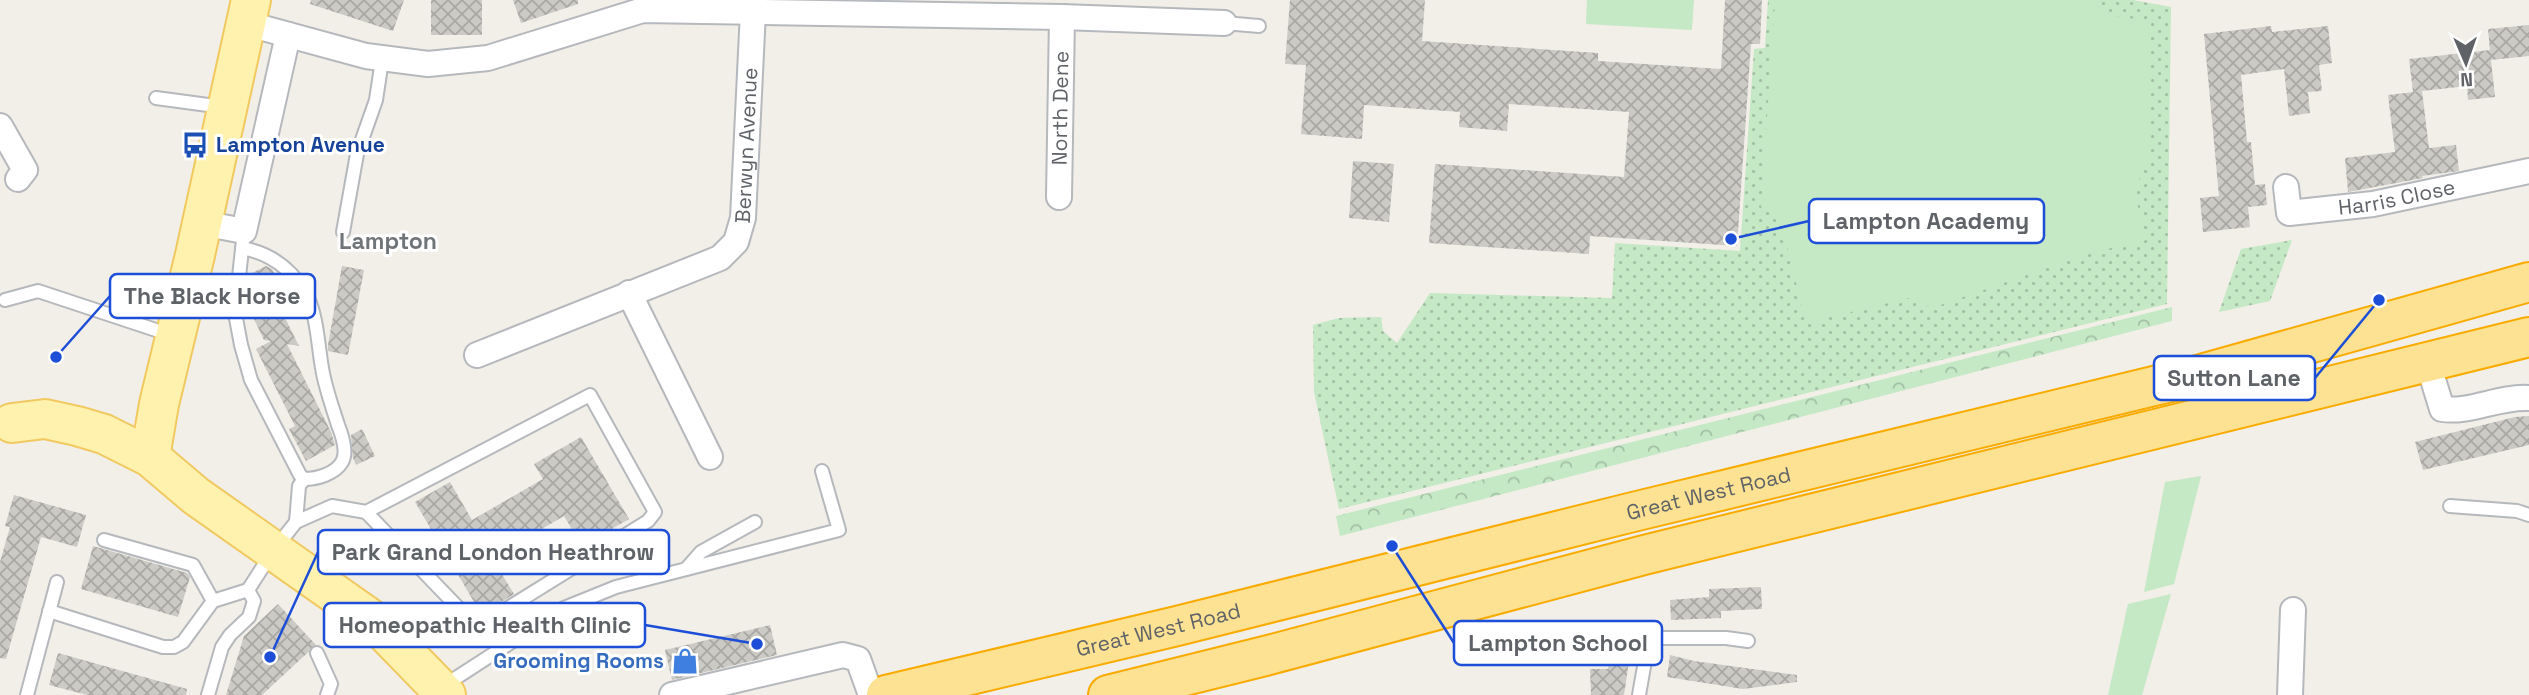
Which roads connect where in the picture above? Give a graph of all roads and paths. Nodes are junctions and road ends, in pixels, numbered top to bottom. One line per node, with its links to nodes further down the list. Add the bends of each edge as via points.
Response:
1 (800, 6): 4 (street); 5 (street)
2 (628, 7): 5 (street); 9 (street, via 488,58 428,64)
3 (248, 11): 8 (street); 11 (main road)
4 (1054, 11): 6 (street); 16 (street, North Dene)
5 (753, 12): 21 (street, Berwyn Avenue, via 743,218 736,242 720,258)
6 (1224, 23): 7 (lane)
7 (1259, 26)
8 (288, 35): 9 (street); 19 (street)
9 (382, 60): 18 (lane, via 376,100 357,154)
10 (156, 98): 11 (lane)
11 (227, 107): 17 (main road)
12 (0, 126): 14 (street, via 25,170)
13 (2529, 171): 15 (street, Harris Close, via 2373,204 2289,213)
14 (18, 179)
15 (2286, 187)
16 (1059, 198)
17 (202, 223): 19 (street); 23 (main road)
18 (343, 232)
19 (243, 240): 32 (lane, via 235,313 241,345 251,380); 32 (lane, via 288,270 307,295 344,455 332,472)
20 (2529, 282): 48 (highway, Great West Road, via 2187,378 1177,626)
21 (629, 293): 25 (street, Berwyn Avenue); 30 (street)
22 (5, 300): 23 (lane, via 38,291)
23 (175, 337): 29 (main road)
24 (2529, 337): 26 (highway, Great West Road)
25 (477, 355)
26 (2427, 360): 27 (street, via 2442,410); 55 (highway, Great West Road, via 1644,555)
27 (2529, 398)
28 (6, 430): 29 (main road, via 45,419 104,434)
29 (150, 457): 37 (main road, via 196,496)
30 (710, 457)
31 (822, 471): 39 (lane, via 839,530)
32 (304, 479): 37 (lane)
33 (2450, 506): 35 (lane)
34 (366, 512): 34 (lane, via 590,395 655,512 648,521 487,621 471,621); 37 (lane, via 332,506)
35 (2529, 514)
36 (755, 522): 39 (lane, via 701,552)
37 (285, 536): 41 (lane); 49 (main road)
38 (104, 540): 42 (lane, via 193,565)
39 (686, 569): 49 (lane, via 615,587 564,608)
40 (57, 582): 45 (lane)
41 (251, 596): 42 (lane); 43 (lane); 51 (lane, via 249,617 222,647)
42 (213, 601): 45 (lane, via 188,637 174,647)
43 (268, 604)
44 (2293, 610): 57 (street)
45 (49, 611): 50 (lane)
46 (1748, 641): 56 (lane, via 1649,638)
47 (317, 653): 52 (lane, via 331,684)
48 (875, 683): 53 (street, via 858,659 843,655); 54 (street)
49 (443, 691)
50 (27, 695)
51 (208, 695)
52 (327, 695)
53 (675, 695)
54 (871, 695)
55 (1108, 695)
56 (1639, 695)
57 (2290, 695)

